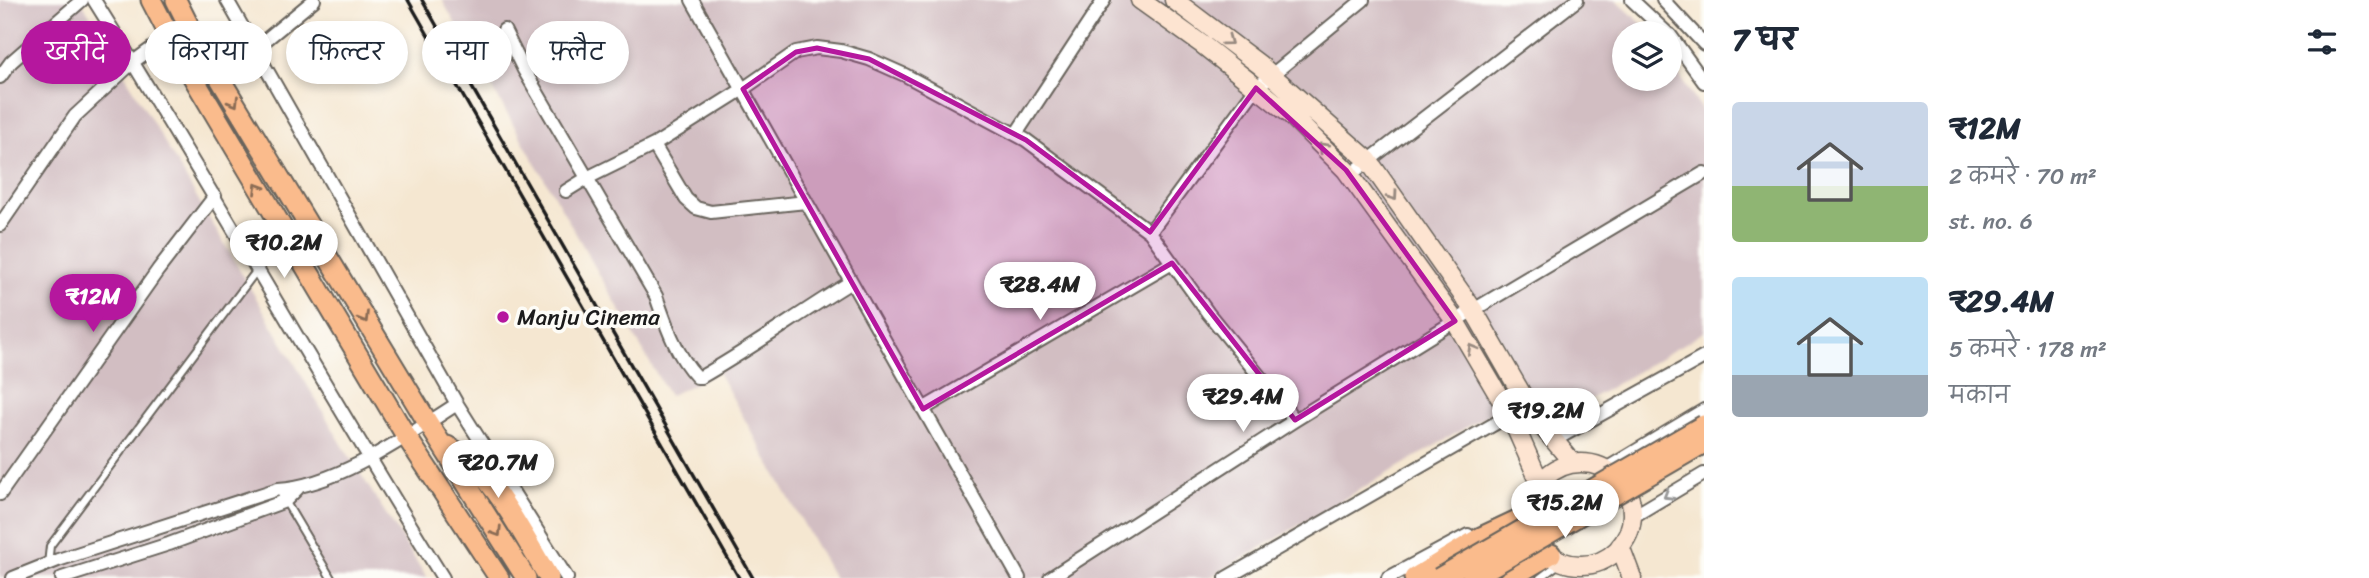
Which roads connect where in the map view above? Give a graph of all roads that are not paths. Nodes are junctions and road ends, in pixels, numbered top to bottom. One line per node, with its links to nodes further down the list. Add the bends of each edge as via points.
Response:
1 (82, 0): 28 (street)
2 (94, 0): 24 (street)
3 (151, 0): 15 (main road)
4 (176, 0): 55 (main road, one-way to 55)
5 (227, 0): 16 (street)
6 (314, 0): 19 (street)
7 (692, 0): 32 (street)
8 (1104, 0): 33 (street)
9 (1140, 0): 31 (street)
10 (1174, 0): 27 (street, one-way to 27)
11 (1363, 0): 27 (street)
12 (1577, 0): 35 (street)
13 (1632, 0): 17 (street)
14 (1663, 0): 18 (street)
15 (162, 21)
16 (240, 21)
17 (1655, 21)
18 (1698, 29): 20 (street)
19 (272, 35)
20 (1704, 44)
21 (512, 46): 38 (street)
22 (1682, 47): 25 (street)
23 (145, 53): 24 (street)
24 (133, 62): 40 (street); 42 (street, via 75,116)
25 (1699, 65): 29 (street)
26 (272, 76): 50 (street)
27 (1271, 76): 31 (street); 35 (street)
28 (0, 77)
29 (1704, 82)
30 (197, 84): 57 (main road, one-way to 30)
31 (1256, 88): 37 (street, one-way to 31, via 1291,115); 43 (street)
32 (743, 89): 33 (street, via 796,52 817,48 841,51 905,75); 34 (street); 41 (street)
33 (1016, 134): 43 (street)
34 (654, 145): 38 (street); 41 (street, via 696,208 711,212)
35 (1368, 160): 37 (street); 47 (street, one-way to 47)
36 (1704, 173): 47 (street)
37 (1350, 175): 48 (street)
38 (587, 178): 39 (street); 46 (street, via 656,296 671,337 696,377 736,357)
39 (566, 191)
40 (215, 196): 45 (street); 68 (street)
41 (806, 202): 46 (street)
42 (0, 225)
43 (1150, 232): 44 (street)
44 (1172, 263): 51 (street); 54 (street)
45 (258, 268): 61 (street); 74 (lane, via 50,545)
46 (851, 282): 51 (street)
47 (1474, 311): 48 (street); 58 (street)
48 (1455, 321): 53 (street, one-way to 48); 54 (street)
49 (1704, 357): 58 (street)
50 (457, 404): 55 (street); 83 (street)
51 (923, 410): 84 (street)
52 (1704, 410): 63 (street)
53 (1510, 415): 65 (street); 86 (street)
54 (1295, 420): 85 (street)
55 (428, 423): 57 (street); 59 (main road)
56 (1704, 425): 89 (main road, bridge)
57 (406, 436): 61 (street); 80 (main road)
58 (1553, 441): 62 (street)
59 (440, 443): 81 (main road, one-way to 81); 82 (main road, via 486,477)
60 (1704, 443): 90 (main road, bridge)
61 (369, 460): 66 (street); 79 (street)
62 (1573, 463): 63 (street); 65 (street, via 1550,473)
63 (1606, 469): 71 (street, via 1626,489)
64 (1704, 474): 71 (street, one-way to 71)
65 (1541, 483): 70 (street)
66 (298, 488): 67 (street); 69 (street)
67 (278, 489): 69 (lane); 74 (street)
68 (0, 494)
69 (285, 501): 77 (street); 78 (lane)
70 (1531, 509): 73 (street, via 1540,543); 87 (street, via 1480,528); 88 (main road)
71 (1632, 517): 72 (street)
72 (1620, 547): 75 (street); 94 (street)
73 (1557, 558): 75 (street); 91 (main road); 92 (lane)
74 (53, 562): 76 (street); 77 (lane)
75 (1590, 564): 93 (street)
76 (13, 578)
77 (63, 578)
78 (331, 578)
79 (443, 578)
80 (499, 578)
81 (526, 578)
82 (549, 578)
83 (567, 578)
84 (1019, 578)
85 (1050, 578)
86 (1226, 578)
87 (1388, 578)
88 (1413, 578)
89 (1439, 578)
90 (1472, 578)
91 (1510, 578)
92 (1540, 578)
93 (1603, 578)
94 (1632, 578)

